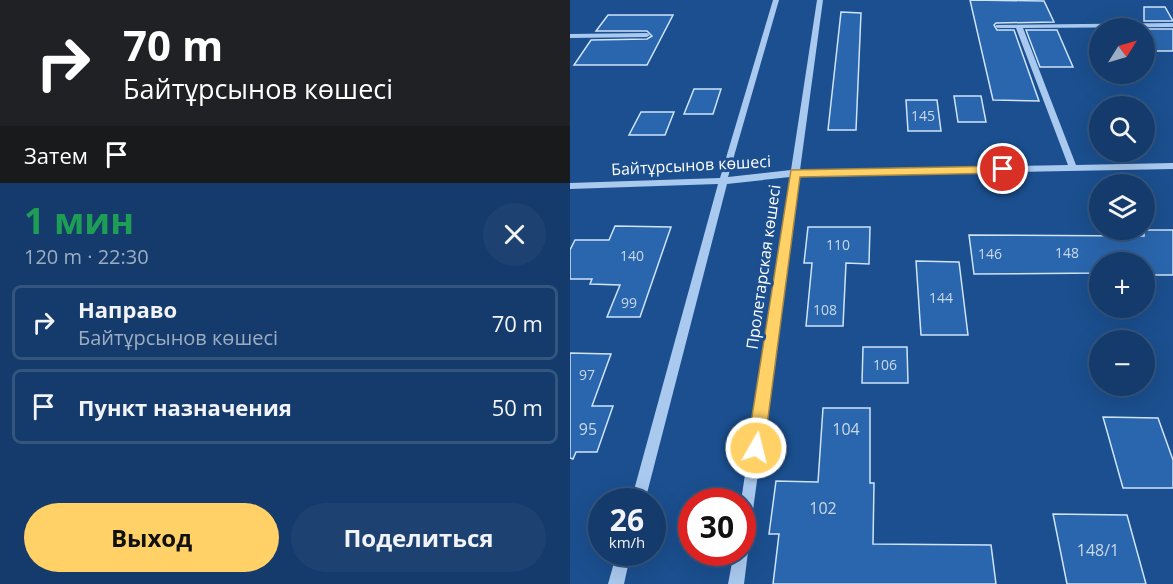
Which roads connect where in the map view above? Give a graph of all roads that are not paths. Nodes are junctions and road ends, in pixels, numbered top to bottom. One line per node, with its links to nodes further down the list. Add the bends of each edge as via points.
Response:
1 (776, 0): 11 (street)
2 (820, 0): 10 (street, Пролетарская көшесі)
3 (1173, 25): 5 (street)
4 (998, 26): 5 (street)
5 (1019, 26): 9 (street)
6 (647, 35): 7 (street)
7 (570, 36)
8 (1173, 166): 9 (street, Байтұрсынов көшесі)
9 (1073, 168): 10 (street, Байтұрсынов көшесі)
10 (795, 173): 11 (street, Байтұрсынов көшесі); 14 (street, Пролетарская көшесі)
11 (723, 181): 12 (street, Байтұрсынов көшесі); 13 (street)
12 (570, 186)
13 (641, 488)
14 (749, 488)
15 (620, 566): 17 (street)
16 (739, 566): 18 (street)
17 (616, 584)
18 (736, 584)

